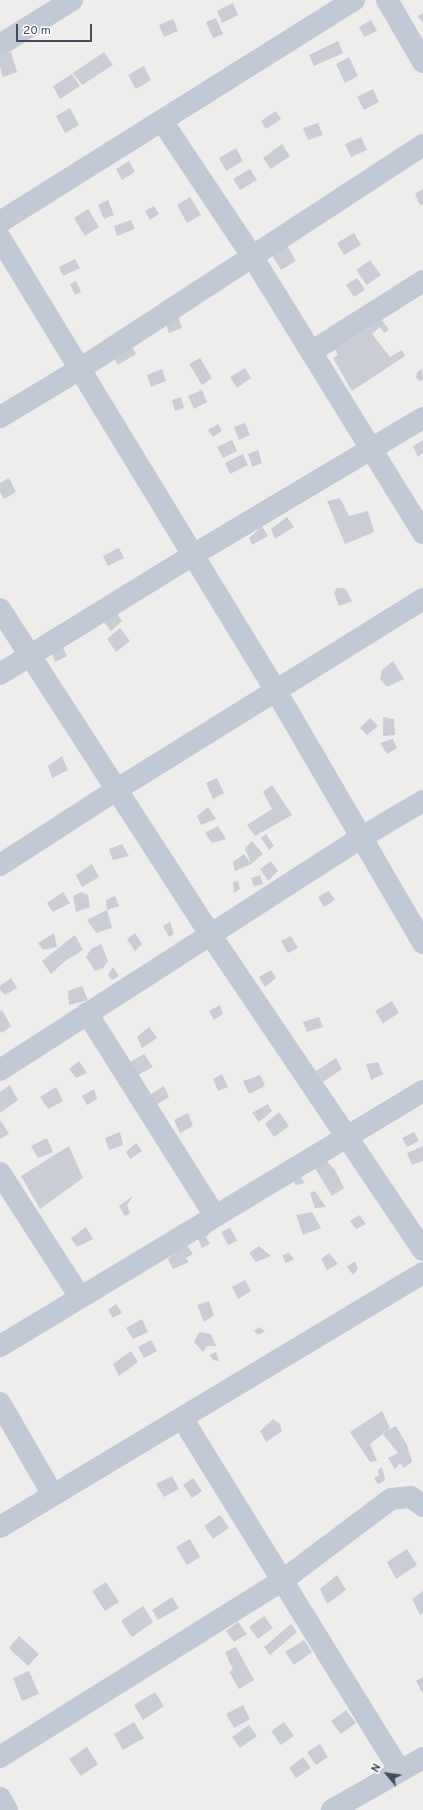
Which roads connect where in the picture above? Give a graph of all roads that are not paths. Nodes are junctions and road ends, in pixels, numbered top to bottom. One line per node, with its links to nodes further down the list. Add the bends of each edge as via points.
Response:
1 (72, 0): 4 (street)
2 (354, 0): 6 (street)
3 (387, 0): 5 (street)
4 (0, 45)
5 (423, 62)
6 (162, 121): 8 (street); 10 (street)
7 (423, 145): 10 (street)
8 (0, 222)
9 (0, 238): 13 (street)
10 (252, 256): 12 (street); 13 (street)
11 (423, 281): 12 (street)
12 (311, 352): 16 (street)
13 (80, 369): 14 (street); 18 (street)
14 (0, 417)
15 (423, 418): 16 (street)
16 (371, 450): 17 (street); 18 (street)
17 (423, 533)
18 (193, 555): 21 (street); 23 (street)
19 (423, 599): 23 (street)
20 (0, 609): 21 (street)
21 (30, 655): 22 (street); 24 (street)
22 (0, 674)
23 (276, 691): 24 (street); 26 (street)
24 (116, 790): 27 (street); 28 (street)
25 (423, 801): 26 (street)
26 (362, 837): 28 (street); 29 (street)
27 (3, 858)
28 (210, 934): 30 (street); 33 (street)
29 (423, 943)
30 (87, 1013): 31 (street); 35 (street)
31 (0, 1070)
32 (423, 1091): 33 (street)
33 (346, 1137): 35 (street); 36 (street)
34 (0, 1173): 38 (street)
35 (215, 1216): 38 (street)
36 (423, 1250)
37 (423, 1273): 41 (street)
38 (80, 1297): 39 (street)
39 (0, 1346)
40 (0, 1403): 42 (street)
41 (182, 1418): 43 (street); 46 (street)
42 (7, 1431): 43 (street)
43 (52, 1495): 45 (street)
44 (423, 1506): 46 (street, via 411,1497 391,1499)
45 (0, 1526)
46 (283, 1580): 47 (street); 49 (street)
47 (0, 1757)
48 (423, 1758): 49 (street)
49 (400, 1771): 52 (street)
50 (0, 1798): 51 (street)
51 (7, 1810)
52 (332, 1810)

